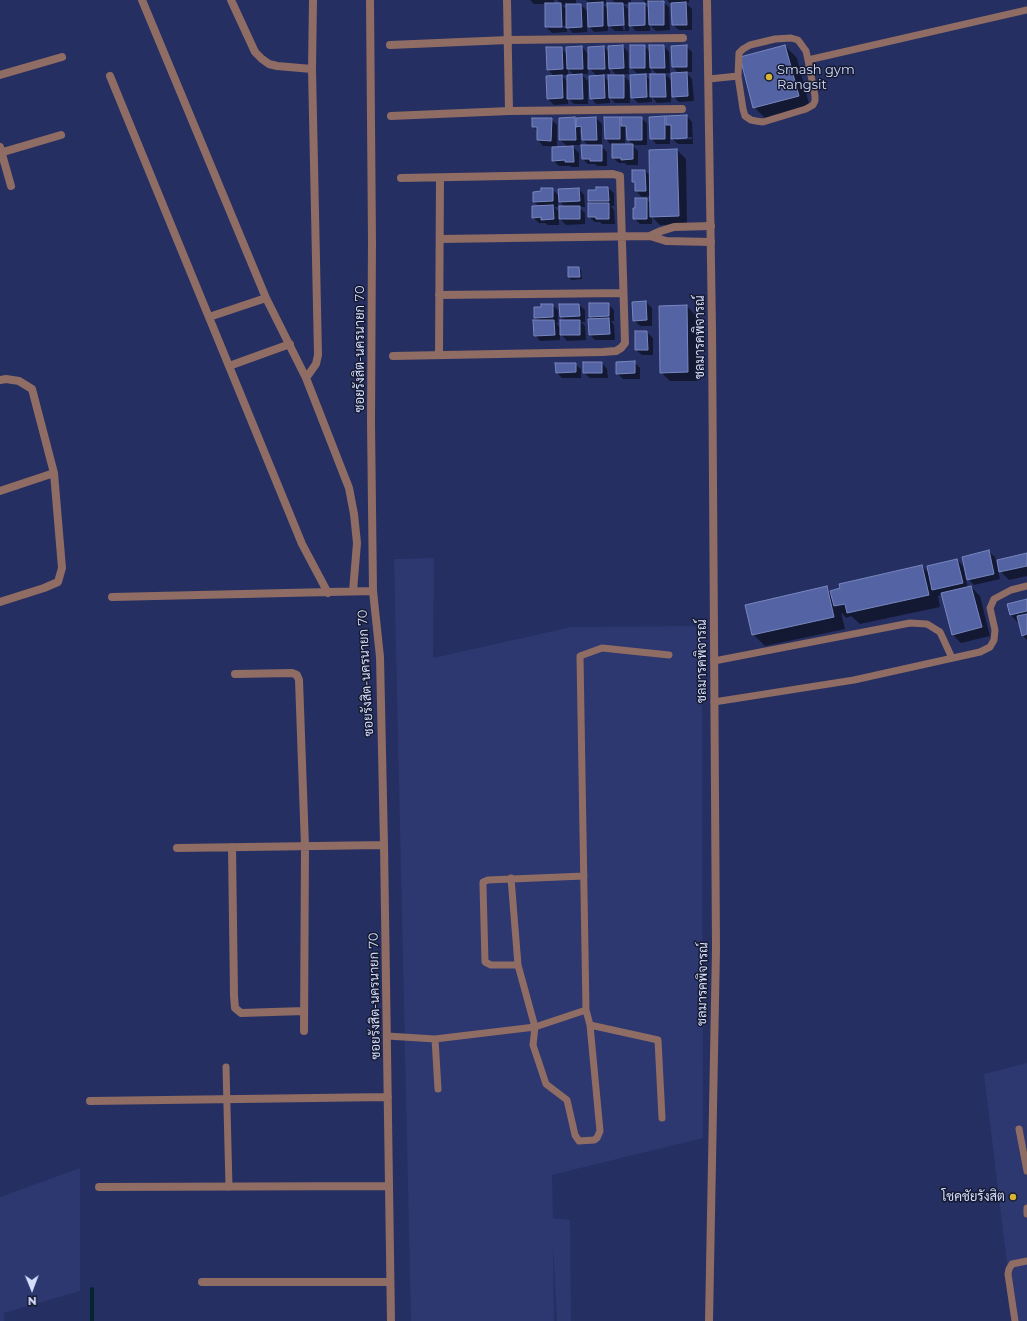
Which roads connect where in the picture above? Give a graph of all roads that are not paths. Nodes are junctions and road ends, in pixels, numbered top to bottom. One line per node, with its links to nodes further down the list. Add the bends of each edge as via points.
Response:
1 (142, 0): 33 (street)
2 (231, 0): 13 (street, via 256,52 262,59 277,66)
3 (313, 0): 13 (street)
4 (370, 0): 45 (street, ซอยรังสิต-นครนายก 70)
5 (507, 0): 9 (street)
6 (707, 0): 17 (street, ชลมารคพิจารณ์)
7 (1027, 10): 12 (lane)
8 (684, 38): 9 (street)
9 (508, 40): 10 (street); 19 (street)
10 (390, 45)
11 (62, 57): 14 (street)
12 (808, 60): 16 (lane, via 806,51 798,40 775,39 743,49 739,53); 16 (lane, via 815,96 813,105 763,122 756,122 745,116)
13 (312, 69): 39 (street, via 318,355 316,364)
14 (0, 75)
15 (110, 76): 34 (street)
16 (738, 76): 17 (lane)
17 (709, 79): 26 (street, ชลมารคพิจารณ์)
18 (682, 109): 19 (street)
19 (509, 111): 20 (street)
20 (391, 116)
21 (61, 135): 22 (street)
22 (1, 151): 25 (street)
23 (402, 178): 24 (street)
24 (440, 178): 27 (street, via 613,174 620,176); 29 (street)
25 (11, 186)
26 (711, 226): 28 (street, via 674,227); 30 (street, ชลมารคพิจารณ์)
27 (622, 236): 28 (street); 29 (street); 31 (street)
28 (650, 236): 30 (street, via 666,241)
29 (440, 239): 32 (street)
30 (711, 242): 51 (street, ชลมารคพิจารณ์)
31 (624, 293): 32 (street); 36 (street, via 625,343 616,351)
32 (439, 295): 36 (street)
33 (266, 298): 34 (street); 35 (street)
34 (209, 317): 38 (street)
35 (290, 344): 38 (street); 39 (street)
36 (439, 355): 37 (street)
37 (393, 356)
38 (228, 366): 46 (street, via 302,544)
39 (306, 378): 44 (street, via 349,488 357,543)
40 (0, 380): 41 (street, via 19,381 32,389)
41 (54, 473): 42 (street); 48 (street, via 62,568 58,582)
42 (0, 491)
43 (1027, 586): 50 (lane, via 1011,590 994,599 990,608 995,630 990,647 980,652)
44 (353, 591): 45 (street); 46 (street)
45 (373, 591): 54 (street, ซอยรังสิต-นครนายก 70, via 380,657)
46 (328, 593): 47 (street)
47 (112, 597)
48 (0, 602)
49 (669, 655): 58 (lane, via 602,648 580,656)
50 (952, 658): 51 (lane, via 940,632 927,624 910,623); 53 (lane, via 854,680)
51 (714, 661): 53 (street, ชลมารคพิจารณ์)
52 (235, 674): 55 (street, via 292,672 297,675)
53 (714, 702): 85 (street, ชลมารคพิจารณ์, via 716,948)
54 (384, 845): 55 (street); 66 (street, ซอยรังสิต-นครนายก 70)
55 (305, 846): 56 (street); 62 (street)
56 (232, 847): 57 (street); 62 (street, via 235,1008 241,1013)
57 (177, 848)
58 (584, 876): 59 (lane); 61 (lane)
59 (511, 878): 60 (lane); 60 (lane, via 483,882 485,962 491,965)
60 (518, 965): 64 (lane)
61 (586, 1010): 63 (lane); 64 (lane)
62 (304, 1011): 65 (street)
63 (590, 1025): 64 (lane, via 600,1131 598,1138 594,1140 578,1141 567,1100 546,1084 533,1045); 73 (lane, via 658,1040)
64 (535, 1027): 67 (lane)
65 (304, 1031)
66 (387, 1036): 67 (lane); 70 (street, ซอยรังสิต-นครนายก 70)
67 (435, 1039): 69 (lane)
68 (226, 1067): 71 (lane)
69 (438, 1089)
70 (388, 1097): 71 (street); 76 (street, ซอยรังสิต-นครนายก 70)
71 (226, 1099): 72 (street); 78 (lane)
72 (90, 1102)
73 (662, 1118)
74 (1019, 1129): 75 (lane)
75 (1027, 1171)
76 (389, 1186): 78 (street); 83 (street, ซอยรังสิต-นครนายก 70)
77 (99, 1187): 78 (street)
78 (229, 1187)
79 (1027, 1208): 80 (lane)
80 (1027, 1214)
81 (1027, 1261): 86 (lane, via 1012,1264 1008,1274)
82 (202, 1282): 83 (street)
83 (390, 1282): 84 (street, ซอยรังสิต-นครนายก 70)
84 (390, 1321)
85 (709, 1321)
86 (1015, 1321)

